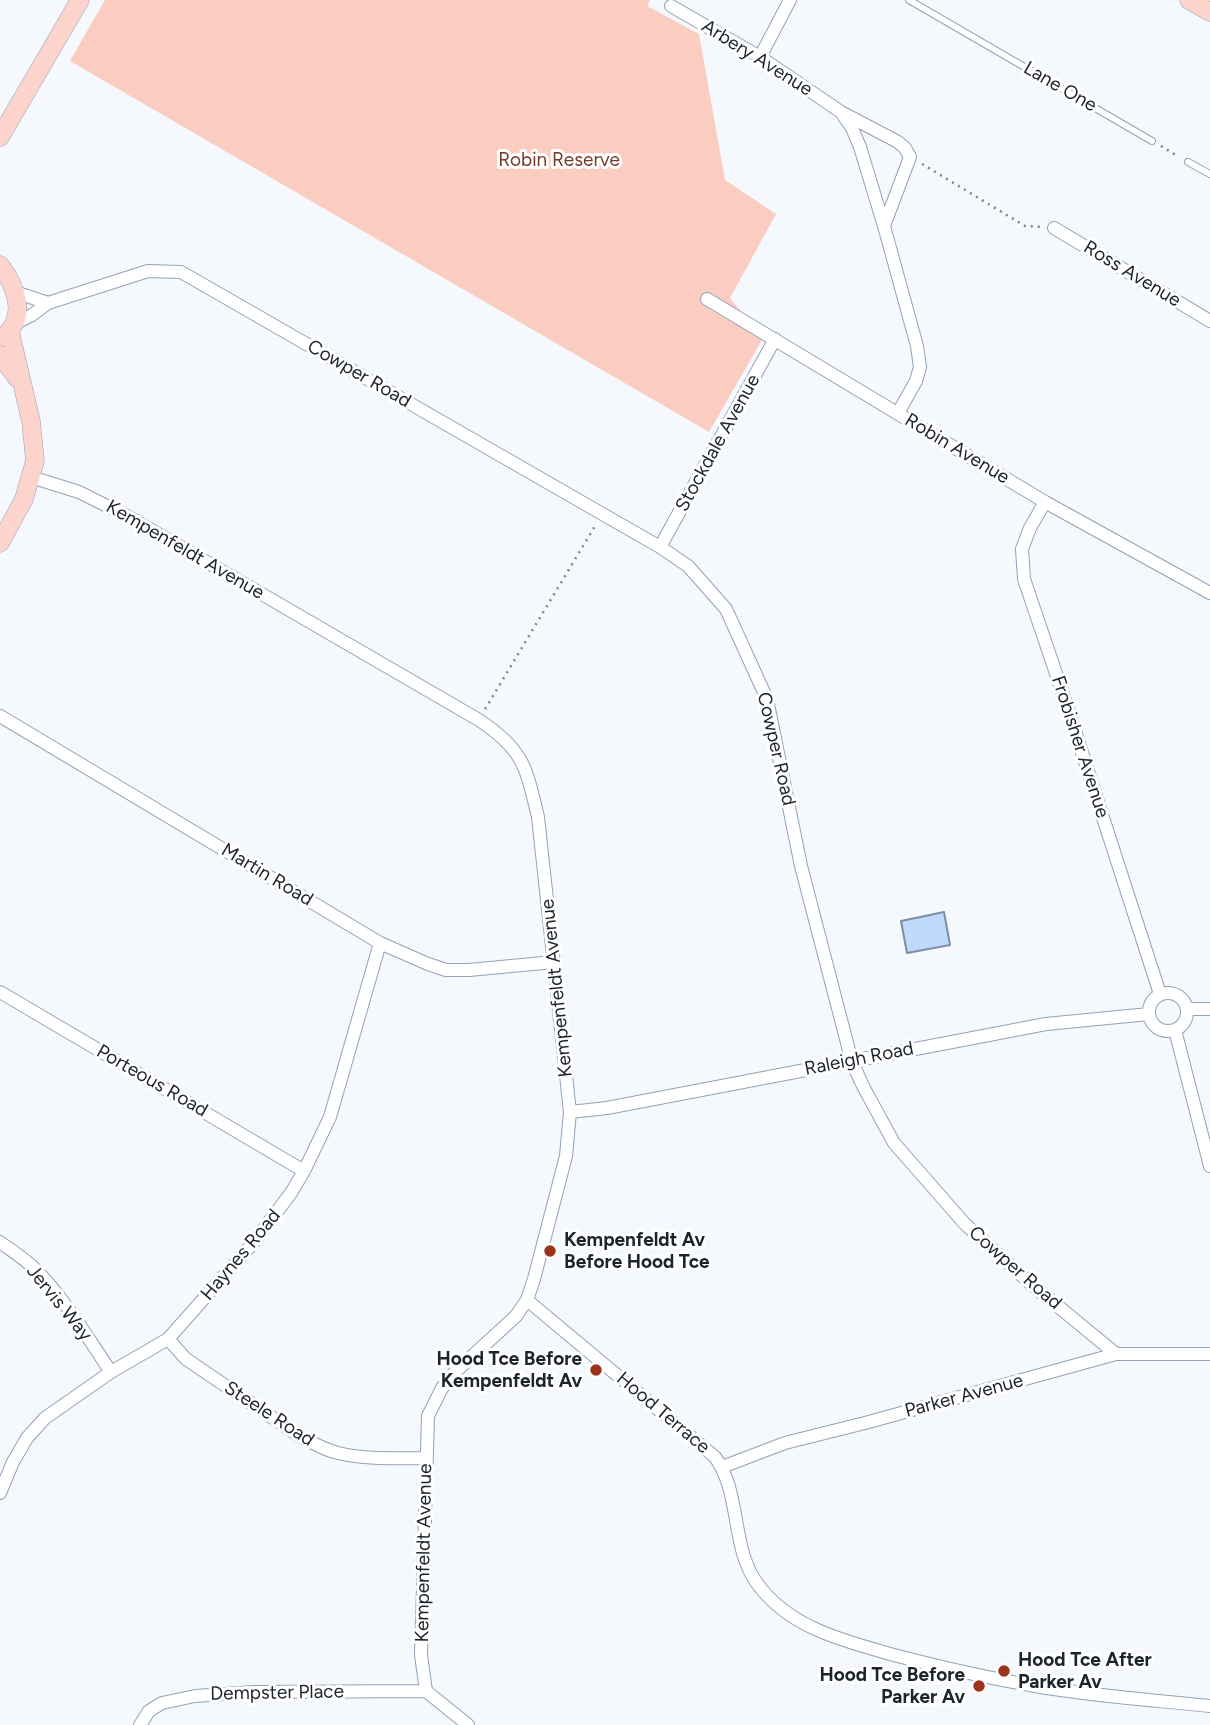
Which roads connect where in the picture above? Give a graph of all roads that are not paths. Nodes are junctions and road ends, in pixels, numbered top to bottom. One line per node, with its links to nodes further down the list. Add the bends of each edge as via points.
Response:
1 (80, 0): 9 (street)
2 (790, 0): 7 (street)
3 (909, 0): 10 (lane, Lane One)
4 (1189, 0): 6 (street)
5 (671, 6): 7 (street, Arbery Avenue)
6 (1210, 12)
7 (760, 57): 8 (street, Arbery Avenue)
8 (841, 112): 13 (street, Arbery Avenue, via 860,147); 13 (street, Arbery Avenue, via 898,142 910,157)
9 (0, 137)
10 (1152, 141)
11 (1188, 162): 12 (lane)
12 (1210, 174)
13 (884, 226): 24 (street, Arbery Avenue, via 920,367)
14 (1054, 228): 19 (street, Ross Avenue)
15 (0, 265): 16 (street)
16 (13, 288): 18 (street); 20 (street, via 17,303)
17 (708, 299): 21 (street, Robin Avenue)
18 (48, 303): 20 (street, Cowper Road); 28 (street, Cowper Road, via 148,271 181,272)
19 (1210, 321)
20 (9, 331): 23 (street)
21 (775, 339): 24 (street, Robin Avenue); 28 (street, Stockdale Avenue)
22 (0, 355): 23 (street)
23 (22, 384): 25 (street, via 34,444)
24 (898, 413): 26 (street, Robin Avenue)
25 (31, 477): 27 (street); 32 (street, Kempenfeldt Avenue, via 79,492 129,517 479,720 512,745 527,774 538,817)
26 (1045, 502): 29 (street, Robin Avenue); 34 (street, Frobisher Avenue, via 1022,549 1024,579)
27 (0, 543)
28 (660, 547): 39 (street, Cowper Road, via 688,566 726,609 767,699 801,866)
29 (1210, 593)
30 (0, 716): 31 (street, Martin Road)
31 (380, 943): 32 (street, Martin Road, via 446,970); 42 (street, Haynes Road, via 330,1117)
32 (554, 962): 40 (street, Kempenfeldt Avenue)
33 (0, 992): 42 (street, Porteous Road)
34 (1160, 994): 35 (street, via 1177,995); 37 (street, via 1151,1002)
35 (1187, 1009): 36 (street); 38 (street, via 1185,1022)
36 (1210, 1009)
37 (1149, 1014): 38 (street, via 1158,1028); 39 (street, Raleigh Road, via 1046,1024)
38 (1175, 1030): 41 (street)
39 (852, 1062): 40 (street, Raleigh Road); 46 (street, Cowper Road, via 894,1143 965,1224)
40 (570, 1112): 44 (street, Kempenfeldt Avenue, via 566,1156)
41 (1210, 1166)
42 (304, 1171): 45 (street, Haynes Road, via 253,1243)
43 (0, 1242): 48 (street, Jervis Way, via 36,1270)
44 (527, 1300): 49 (street, Kempenfeldt Avenue, via 442,1388 428,1416); 50 (street, Hood Terrace, via 707,1449)
45 (168, 1339): 48 (street, Haynes Road); 49 (street, Steele Road, via 186,1359 317,1445 358,1457)
46 (1116, 1354): 47 (street, Parker Avenue); 50 (street, Parker Avenue, via 785,1443)
47 (1210, 1354)
48 (111, 1371): 51 (street, Haynes Road, via 45,1418 27,1438)
49 (426, 1458): 52 (street, Kempenfeldt Avenue, via 421,1654)
50 (722, 1467): 53 (street, Hood Terrace, via 748,1567 771,1600 804,1625 837,1639 997,1679)
51 (0, 1493)
52 (426, 1691): 54 (street, Dempster Place, via 195,1696 162,1703 149,1711); 55 (street)
53 (1210, 1706)
54 (140, 1725)
55 (468, 1725)

